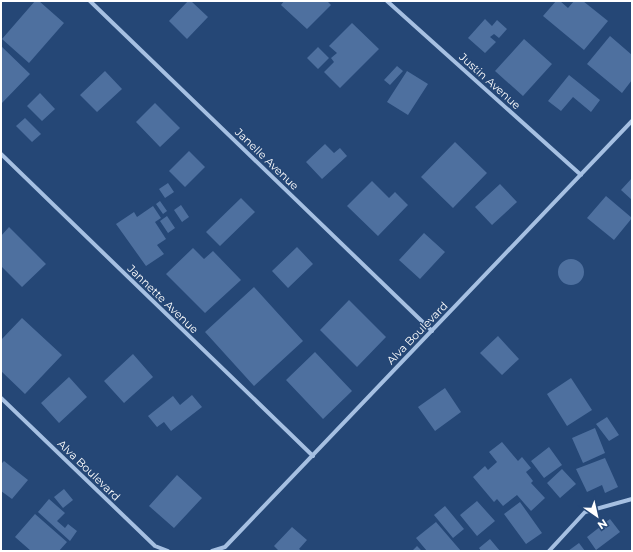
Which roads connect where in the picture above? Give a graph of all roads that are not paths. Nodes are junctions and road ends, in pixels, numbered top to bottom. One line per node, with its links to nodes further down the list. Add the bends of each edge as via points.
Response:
1 (90, 1): 6 (street, Janelle Avenue)
2 (387, 1): 5 (street, Justin Avenue)
3 (632, 121): 5 (street, Alva Boulevard)
4 (1, 154): 8 (street, Jannette Avenue)
5 (581, 175): 6 (street, Alva Boulevard)
6 (432, 331): 8 (street, Alva Boulevard)
7 (1, 398): 10 (street, Alva Boulevard, via 155,546)
8 (313, 456): 11 (street, Alva Boulevard, via 225,547)
9 (632, 499): 12 (street, via 585,512)
10 (168, 551)
11 (212, 551)
12 (549, 551)

